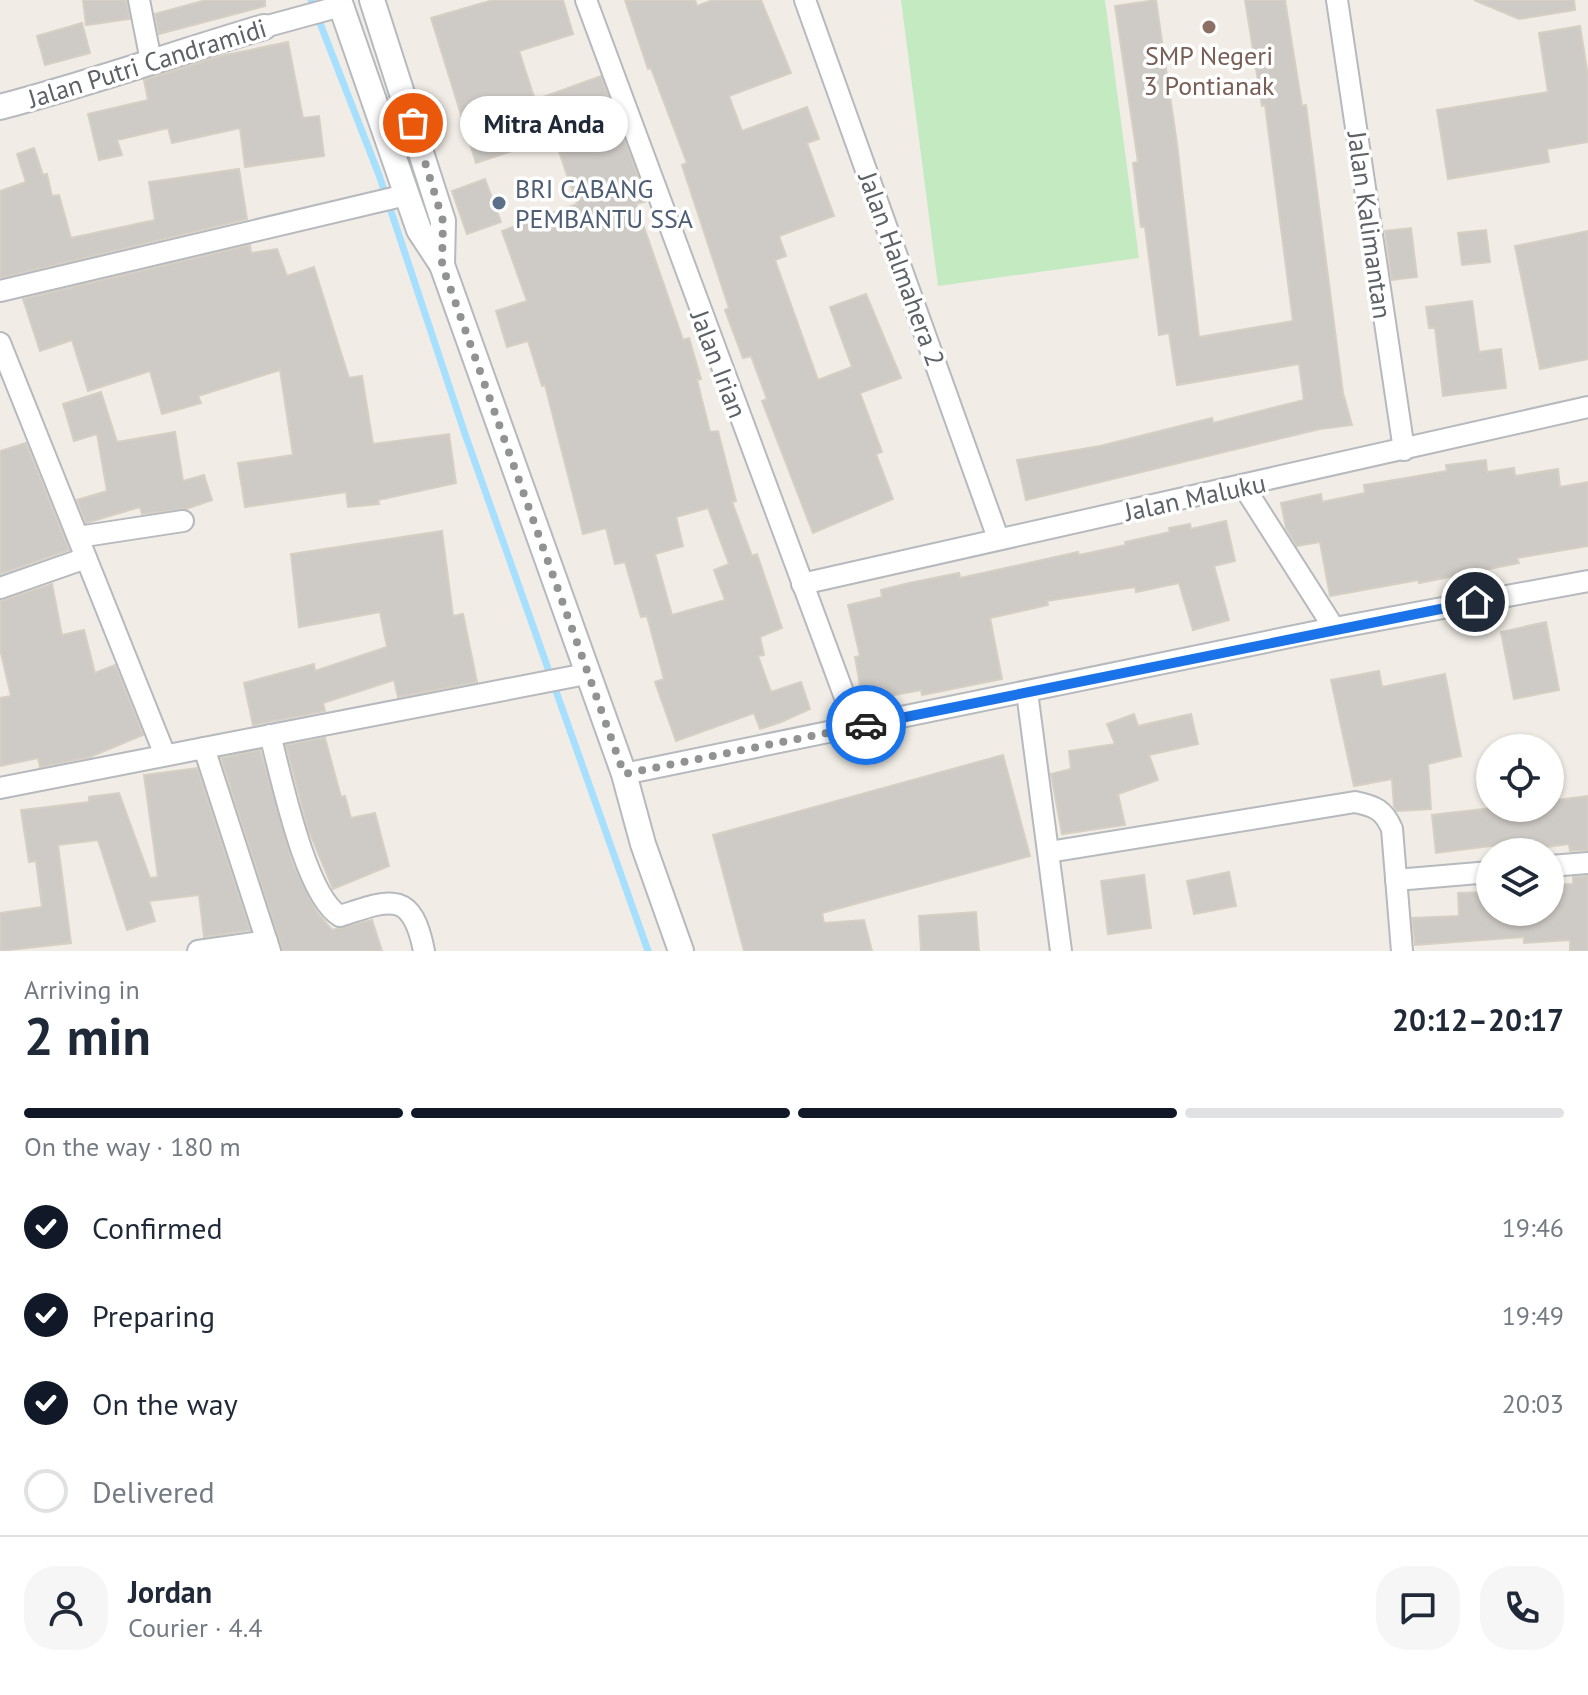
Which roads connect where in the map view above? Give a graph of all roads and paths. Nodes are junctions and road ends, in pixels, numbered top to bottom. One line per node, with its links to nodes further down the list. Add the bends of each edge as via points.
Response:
1 (139, 0): 8 (street)
2 (372, 0): 11 (street, via 443,221)
3 (586, 0): 22 (street, Jalan Irian)
4 (805, 0): 19 (street, Jalan Halmahera 2)
5 (1337, 0): 15 (street, Jalan Kalimantan)
6 (339, 4): 7 (street, Jalan Putri Candramidi); 10 (street)
7 (264, 27): 8 (street, Jalan Putri Candramidi)
8 (151, 61): 9 (street, Jalan Putri Candramidi)
9 (0, 107)
10 (405, 196): 11 (street); 12 (street)
11 (442, 265): 25 (street)
12 (0, 291)
13 (0, 343): 18 (street)
14 (1588, 407): 15 (street, Jalan Maluku)
15 (1404, 450): 16 (street, Jalan Maluku)
16 (1244, 487): 19 (street, Jalan Maluku); 24 (street)
17 (183, 521): 18 (street)
18 (78, 537): 20 (street)
19 (998, 538): 22 (street, Jalan Maluku)
20 (86, 558): 23 (street); 30 (street)
21 (1588, 581): 24 (street)
22 (802, 584): 27 (street, Jalan Irian)
23 (0, 588)
24 (1334, 628): 26 (street)
25 (586, 674): 28 (street); 31 (street)
26 (1027, 692): 27 (street); 33 (street)
27 (856, 727): 31 (street)
28 (270, 735): 29 (street); 40 (street, via 294,828 327,906 340,916 389,901 402,903 415,916)
29 (204, 748): 30 (street); 38 (street)
30 (165, 755): 32 (street)
31 (624, 774): 41 (street)
32 (0, 788)
33 (1049, 852): 37 (street, via 1355,802 1387,816); 42 (street)
34 (1588, 863): 35 (street)
35 (1564, 865)
36 (1476, 873): 37 (street)
37 (1396, 880): 43 (street)
38 (269, 946): 39 (street)
39 (198, 951)
40 (424, 951)
41 (681, 951)
42 (1061, 951)
43 (1402, 951)

